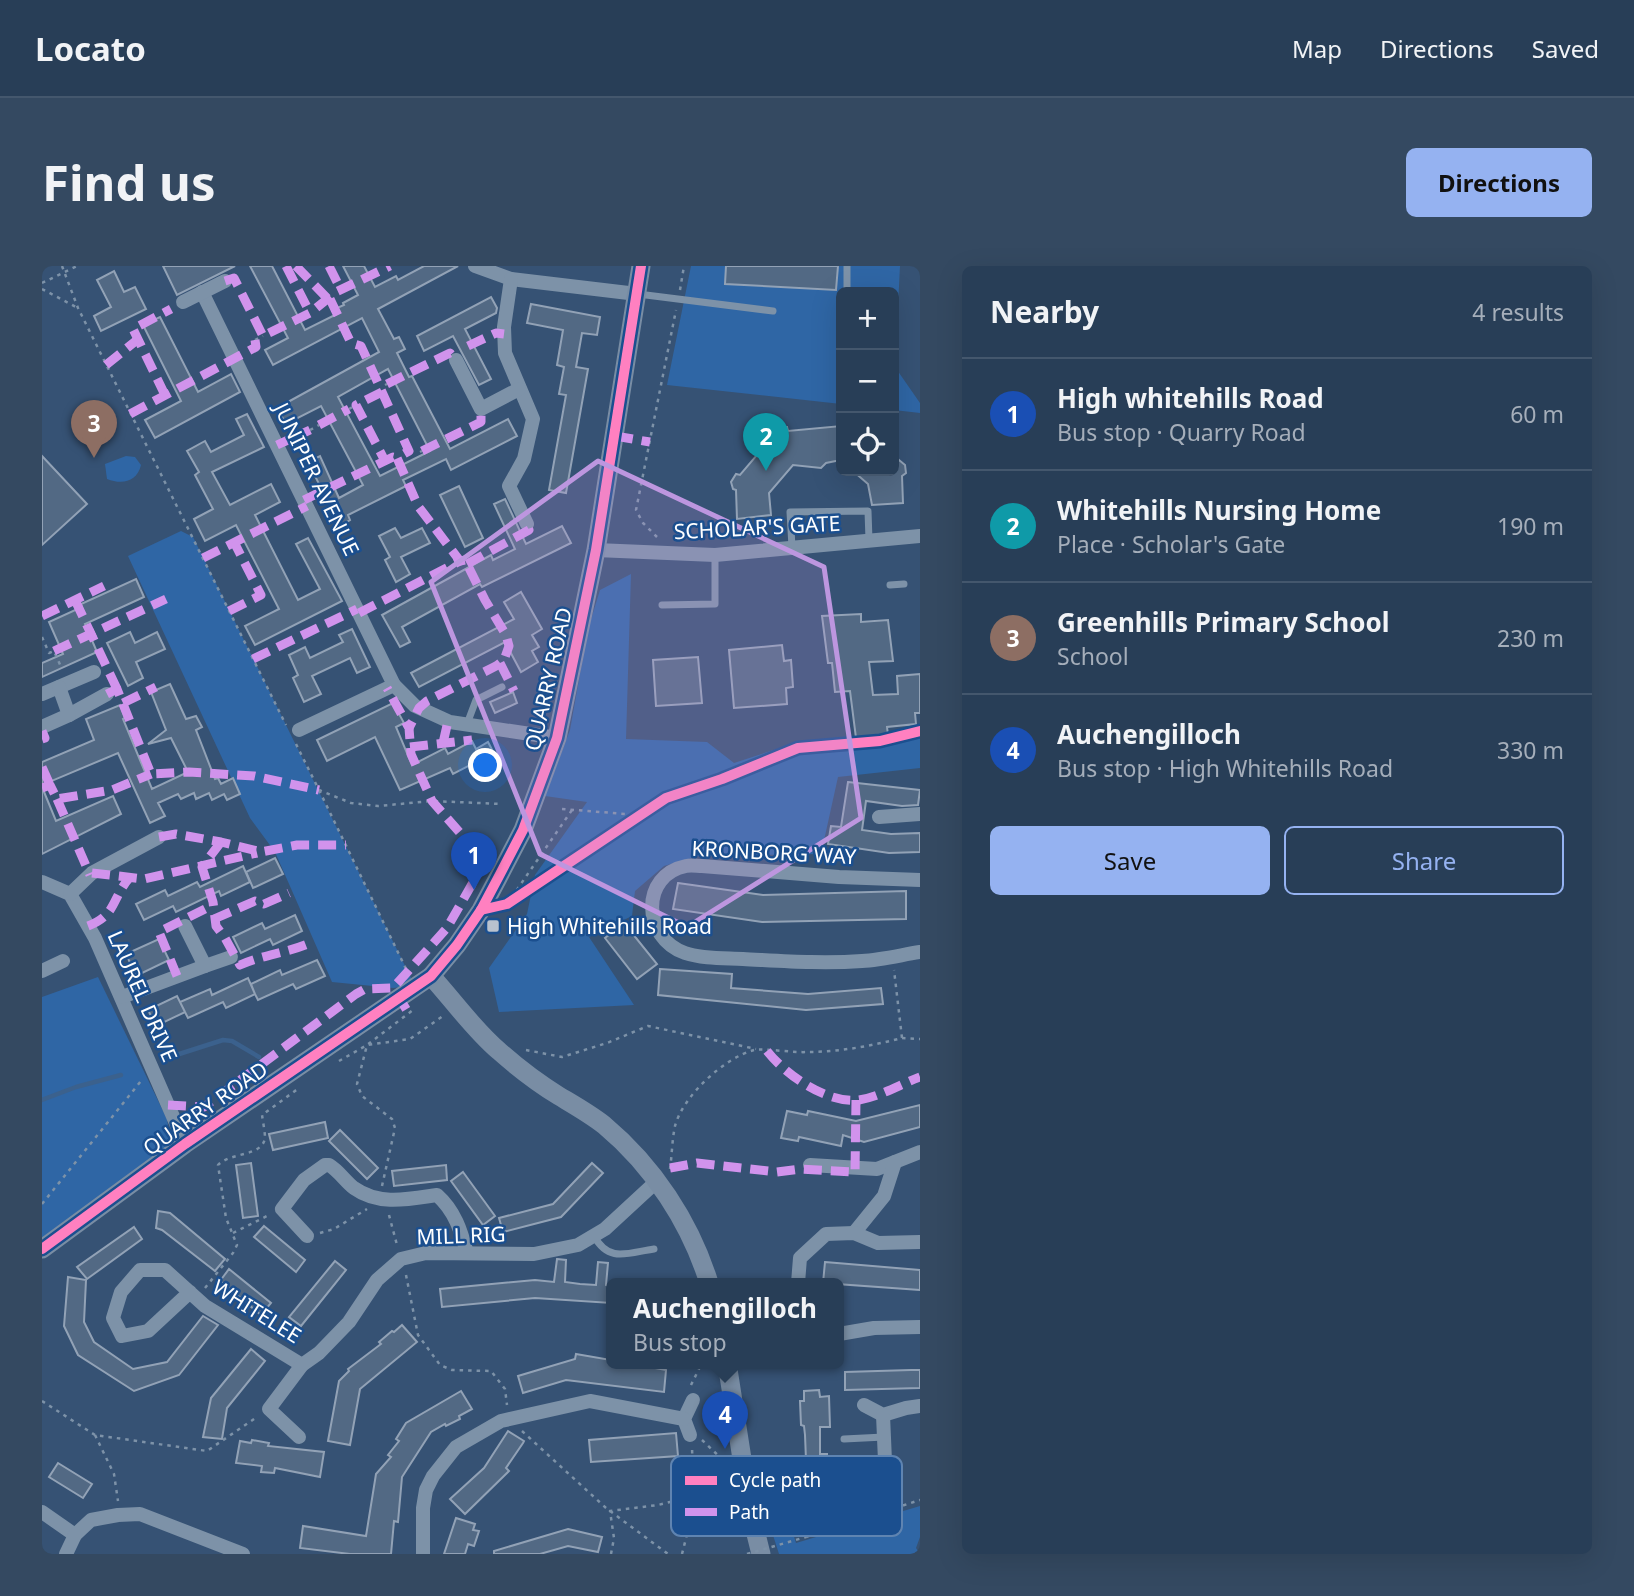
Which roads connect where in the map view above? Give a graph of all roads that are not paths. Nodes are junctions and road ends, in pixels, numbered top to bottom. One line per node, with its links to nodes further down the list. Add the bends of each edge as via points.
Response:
1 (475, 266): 4 (street)
2 (641, 266): 8 (street, QUARRY ROAD)
3 (847, 266): 6 (lane)
4 (511, 279): 8 (street); 12 (street, via 505,353)
5 (225, 281): 7 (street)
6 (846, 287)
7 (202, 292): 9 (street); 24 (street, JUNIPER AVENUE)
8 (637, 294): 10 (lane); 17 (street, QUARRY ROAD)
9 (184, 302)
10 (773, 311)
11 (456, 360): 12 (street, via 481,409)
12 (519, 389): 13 (street, via 533,419 524,459 509,486)
13 (527, 524)
14 (920, 536): 15 (street, SCHOLAR'S GATE)
15 (869, 541): 16 (street, SCHOLAR'S GATE); 16 (lane, via 868,511 790,512)
16 (792, 549): 18 (street, SCHOLAR'S GATE)
17 (596, 550): 18 (street, SCHOLAR'S GATE); 32 (street, QUARRY ROAD)
18 (715, 555): 21 (lane, via 715,604)
19 (890, 584): 20 (lane)
20 (904, 584)
21 (662, 605)
22 (93, 672): 23 (street)
23 (64, 685): 26 (street); 28 (street)
24 (394, 685): 29 (street, JUNIPER AVENUE, via 415,706 450,722); 31 (street)
25 (502, 687): 29 (lane, via 476,700)
26 (42, 694)
27 (107, 694): 28 (street)
28 (69, 715): 30 (street)
29 (467, 724): 32 (street, JUNIPER AVENUE)
30 (42, 727)
31 (292, 730)
32 (557, 738): 45 (street, QUARRY ROAD, via 523,830 481,910 457,945)
33 (920, 814): 34 (street)
34 (879, 817)
35 (159, 837): 38 (street, via 92,873)
36 (920, 880): 40 (street, KRONBORG WAY, via 685,866 656,889 651,907 664,941 687,954 803,962 864,961)
37 (42, 882): 38 (street)
38 (70, 894): 46 (street, LAUREL DRIVE)
39 (185, 926): 43 (street)
40 (920, 951)
41 (231, 957): 43 (street)
42 (64, 961): 44 (street)
43 (205, 966): 46 (street)
44 (42, 971)
45 (423, 981): 47 (street, QUARRY ROAD); 51 (street, via 457,1005 497,1050 602,1124)
46 (122, 997): 47 (street, LAUREL DRIVE)
47 (185, 1144): 56 (street, QUARRY ROAD)
48 (920, 1152): 49 (street)
49 (895, 1162): 50 (street, via 877,1169); 52 (street, via 884,1196)
50 (810, 1165)
51 (664, 1175): 54 (street, MILL RIG); 59 (street)
52 (854, 1233): 55 (street, via 878,1243); 60 (street, via 825,1234 800,1258)
53 (307, 1236): 58 (street, via 282,1209 304,1180 325,1165 363,1194 401,1201 436,1195 459,1225)
54 (594, 1236): 57 (lane, via 600,1248 615,1255); 58 (street, MILL RIG, via 578,1245 534,1254)
55 (920, 1242)
56 (42, 1249)
57 (654, 1249)
58 (467, 1253): 64 (street, MILL RIG, via 426,1253 401,1259 377,1280 349,1322)
59 (707, 1278)
60 (798, 1278)
61 (193, 1295): 61 (street, WHITELEE, via 165,1270 140,1270 121,1292 113,1318 122,1336 148,1331); 64 (street, WHITELEE)
62 (920, 1327): 63 (street)
63 (844, 1333)
64 (302, 1365): 72 (street, MILL RIG, via 268,1409)
65 (728, 1369): 75 (street)
66 (691, 1394): 70 (street)
67 (864, 1405): 69 (street)
68 (920, 1406): 69 (street)
69 (883, 1415): 73 (street)
70 (684, 1419): 71 (street); 82 (street, via 590,1401 508,1419 456,1447 433,1476 423,1508)
71 (690, 1435)
72 (299, 1437)
73 (884, 1437): 74 (lane); 76 (street)
74 (844, 1439)
75 (742, 1456)
76 (885, 1456)
77 (42, 1512): 78 (street)
78 (75, 1535): 80 (street); 81 (street, via 91,1520 140,1514)
79 (757, 1536): 83 (street)
80 (65, 1554)
81 (243, 1554)
82 (423, 1554)
83 (761, 1554)

